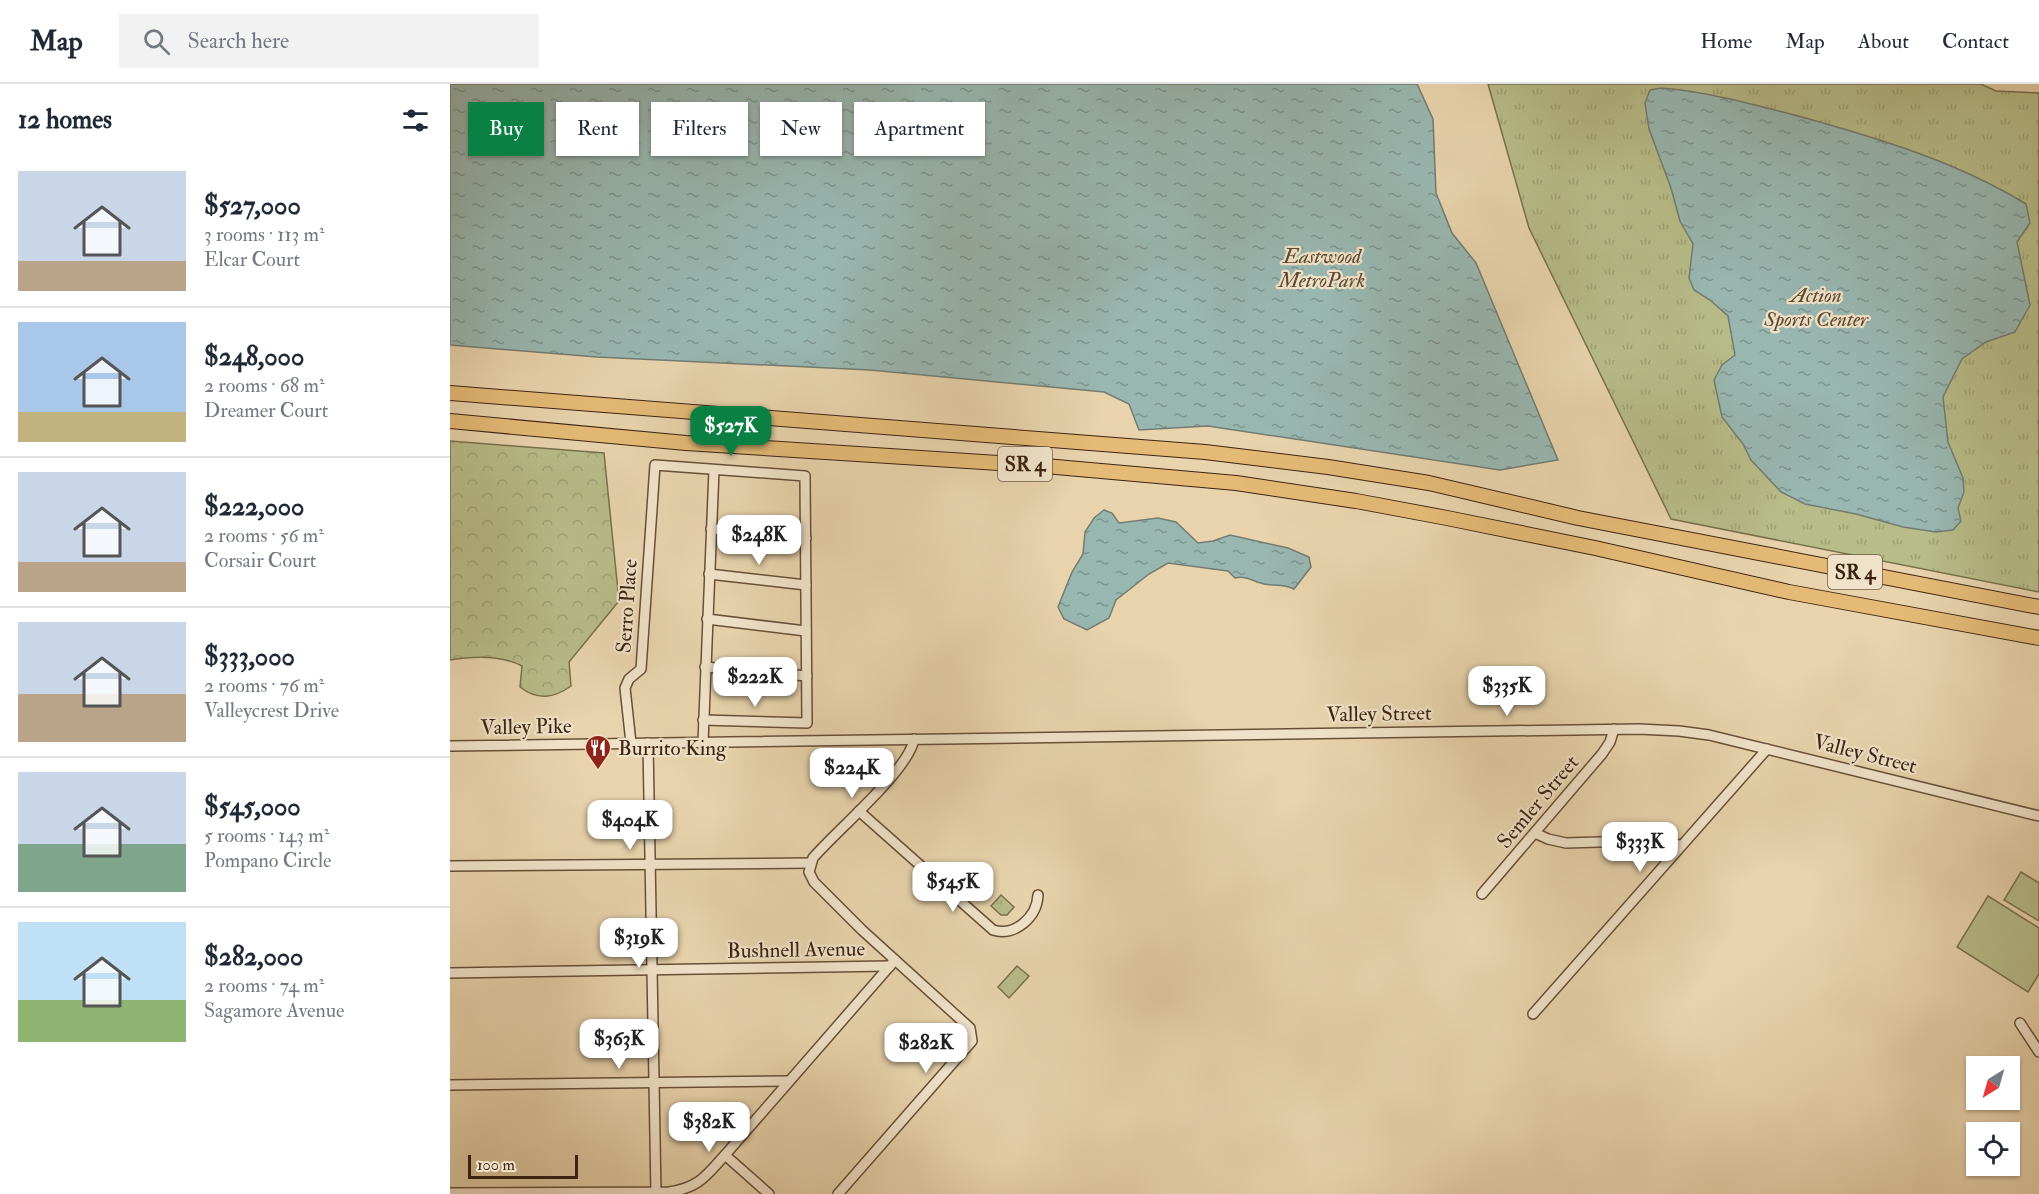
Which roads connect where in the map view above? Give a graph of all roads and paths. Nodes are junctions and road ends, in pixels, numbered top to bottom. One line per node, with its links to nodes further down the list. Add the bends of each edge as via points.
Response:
1 (450, 393): 8 (highway, SR 4, via 1205,452 1328,467 1429,483 1578,518)
2 (450, 421): 11 (highway, SR 4, via 686,443 1045,466 1236,483 1447,518 1789,592)
3 (714, 470): 4 (street); 5 (street, via 805,476); 20 (street, Serro Place, via 655,465 641,669 625,688)
4 (711, 529): 5 (street); 6 (street)
5 (806, 538): 7 (street)
6 (709, 574): 7 (street); 9 (street)
7 (806, 585): 10 (street)
8 (2039, 607)
9 (707, 619): 10 (street); 12 (street)
10 (806, 631): 13 (street)
11 (2039, 638)
12 (705, 667): 13 (street); 14 (street)
13 (807, 676): 14 (street, via 807,723)
14 (703, 720): 19 (street)
15 (1614, 729): 16 (street, Valley Street); 22 (street, Valley Street, via 1697,733); 25 (street, Semler Street, via 1602,754)
16 (962, 738): 17 (street, Valley Pike)
17 (914, 739): 19 (street, Valley Pike); 23 (street, via 911,752)
18 (648, 742): 19 (street, Valley Pike); 20 (street, Valley Pike); 28 (street)
19 (703, 742)
20 (631, 743): 21 (street, Valley Pike)
21 (450, 746)
22 (1767, 749): 24 (street, Valley Street); 26 (street)
23 (859, 811): 27 (street); 31 (street, via 993,930 1011,931 1024,923 1035,909)
24 (2039, 816)
25 (1535, 833): 26 (street, via 1566,843 1665,840); 30 (street, Semler Street)
26 (1681, 846): 35 (street)
27 (810, 863): 28 (street); 32 (street, via 814,882)
28 (650, 865): 29 (street); 33 (street)
29 (450, 866)
30 (1482, 894)
31 (1038, 895)
32 (893, 963): 33 (street, Bushnell Avenue); 38 (street); 45 (street, via 970,1028 972,1041)
33 (652, 970): 34 (street, Bushnell Avenue); 39 (street)
34 (450, 973)
35 (1533, 1014)
36 (2020, 1023): 37 (street)
37 (2039, 1052)
38 (789, 1081): 39 (street); 41 (street)
39 (654, 1083): 40 (street); 43 (street)
40 (450, 1085)
41 (725, 1155): 43 (street, via 697,1184 682,1191); 44 (street)
42 (450, 1193): 43 (street)
43 (656, 1193)
44 (770, 1194)
45 (838, 1194)

